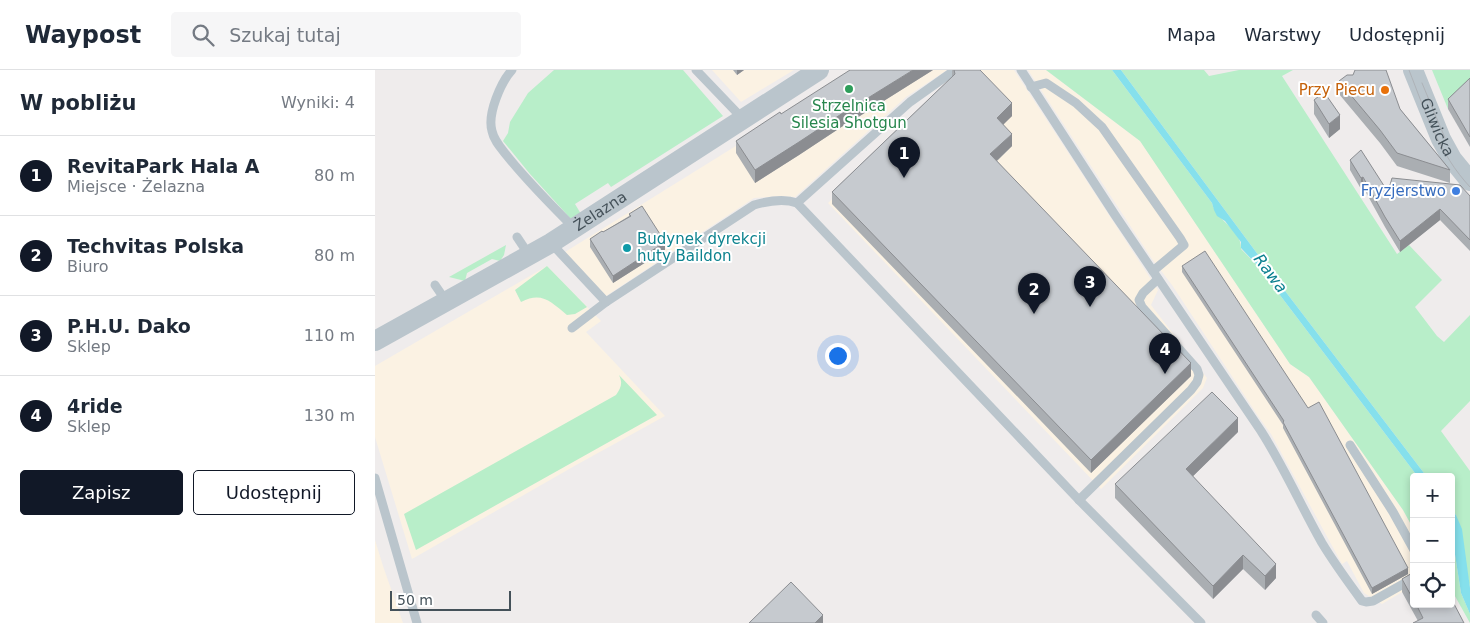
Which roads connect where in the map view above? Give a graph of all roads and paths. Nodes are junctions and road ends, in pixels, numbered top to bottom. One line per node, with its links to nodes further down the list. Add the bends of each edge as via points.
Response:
1 (512, 70): 11 (lane, via 499,90 491,120 495,141 522,175)
2 (696, 70): 8 (lane)
3 (819, 70): 8 (street, Żelazna)
4 (955, 70): 10 (lane, via 909,102)
5 (1021, 70): 7 (lane)
6 (1413, 70): 9 (street, Gliwicka, via 1441,139)
7 (1031, 87): 15 (lane); 15 (lane, via 1046,83 1076,103 1102,127 1180,238 1184,245)
8 (744, 119): 11 (street, Żelazna)
9 (1470, 181)
10 (797, 203): 18 (lane, via 774,200 754,205); 23 (lane)
11 (573, 228): 13 (street, Żelazna)
12 (517, 237): 14 (lane)
13 (551, 243): 14 (street, Żelazna); 18 (lane)
14 (529, 256): 17 (street, Żelazna)
15 (1156, 275): 23 (lane, via 1139,300 1197,369 1197,382); 25 (lane, via 1261,431 1322,543 1362,601 1373,601)
16 (435, 285): 17 (lane)
17 (446, 302): 20 (street, Żelazna)
18 (606, 302): 19 (lane)
19 (572, 328)
20 (375, 341)
21 (1350, 445): 24 (lane)
22 (375, 478): 27 (lane)
23 (1079, 500): 28 (lane)
24 (1410, 543)
25 (1410, 580)
26 (1316, 615): 29 (lane)
27 (417, 623)
28 (1201, 623)
29 (1323, 623)

